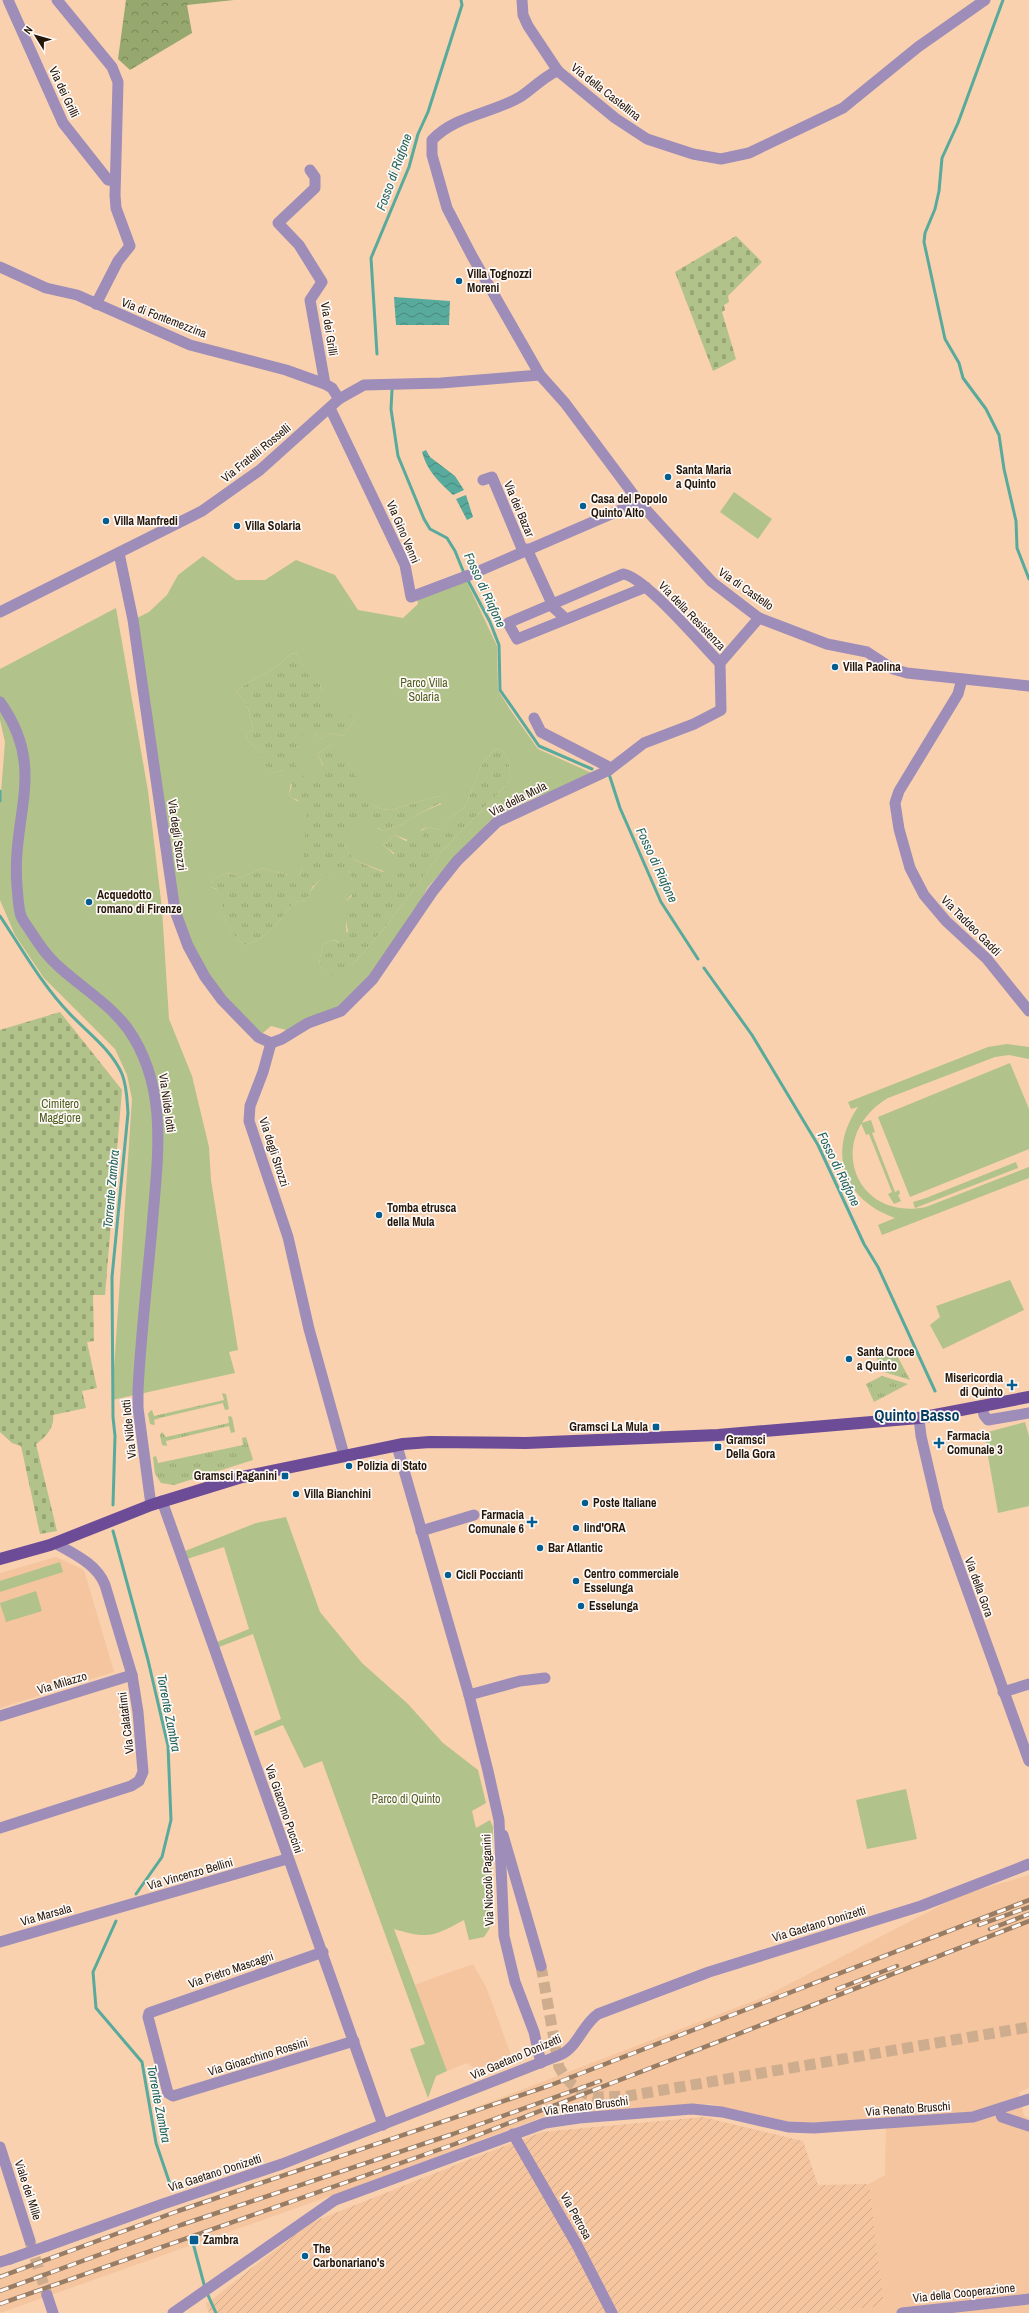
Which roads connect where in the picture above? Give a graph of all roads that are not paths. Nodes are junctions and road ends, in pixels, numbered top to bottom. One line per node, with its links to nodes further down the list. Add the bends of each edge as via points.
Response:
1 (8, 0): 7 (street, Via dei Grilli, via 63,123 108,180)
2 (57, 0): 7 (street, via 112,67 118,82)
3 (522, 0): 5 (street, via 523,15 528,26)
4 (986, 0): 5 (street, Via della Castellina, via 918,47 843,108 749,153 721,159 693,154 647,139 615,118)
5 (558, 71): 10 (street, Via della Castellina, via 520,97 461,120 441,130 432,140 432,155 447,208)
6 (310, 170): 11 (street, Via dei Grilli, via 315,177 315,188 278,223 299,245 322,282 310,300)
7 (115, 181): 9 (street, via 116,208 130,246 118,261)
8 (0, 267): 9 (street, Via di Fontemezzina, via 46,288)
9 (96, 304): 11 (street, Via di Fontemezzina, via 190,345 251,360)
10 (540, 375): 12 (street, Via della Castellina); 13 (street, Via Fratelli Rosselli, via 441,383 364,385)
11 (325, 384): 13 (street, Via di Fontemezzina, via 332,388)
12 (551, 387): 15 (street, Via di Castello)
13 (339, 399): 14 (street, Via Fratelli Rosselli)
14 (330, 408): 18 (street, Via Gino Venni, via 406,565 411,597); 19 (street, Via Fratelli Rosselli, via 260,470 202,511)
15 (602, 451): 17 (street, Via di Castello); 20 (street, via 605,449 609,453 684,544)
16 (490, 478): 18 (street, Via dei Bazar)
17 (639, 502): 18 (street, Via Gino Venni); 20 (street, Via di Castello)
18 (525, 550): 22 (street, Via dei Bazar)
19 (119, 553): 23 (street, Via Fratelli Rosselli); 33 (street, Via degli Strozzi, via 132,620 176,911 188,946 205,977 222,1000 258,1037)
20 (684, 553): 25 (street, Via di Castello, via 712,582)
21 (646, 587): 22 (street, Via della Resistenza, via 630,575 623,574); 24 (street); 26 (street, Via della Resistenza)
22 (552, 604): 24 (street, Via dei Bazar); 24 (street, via 508,623 517,639)
23 (0, 612)
24 (565, 618)
25 (759, 618): 26 (street); 27 (street, Via di Castello, via 827,644 867,652 893,669)
26 (720, 663): 31 (street, Via della Mula, via 721,710 694,724 644,742)
27 (962, 679): 28 (street, Via di Castello); 32 (street, Via Taddeo Gaddi, via 954,700 898,791 895,803 896,816 910,868 924,895 946,921 987,960)
28 (1029, 686)
29 (3, 706): 40 (street, Via Nilde Iotti, via 16,728 25,763 26,787 16,874 21,915 56,964 110,1010 128,1029 144,1056 154,1087 159,1140 138,1408)
30 (534, 718): 31 (street, via 541,732 607,766)
31 (609, 770): 33 (street, Via della Mula, via 497,822 457,861 433,891 373,979 341,1012 308,1023)
32 (1029, 1011)
33 (271, 1043): 39 (street, Via degli Strozzi, via 250,1106 249,1121 288,1237 309,1329)
34 (1029, 1397): 35 (main road)
35 (982, 1407): 36 (street, via 988,1420); 37 (main road)
36 (1029, 1412)
37 (919, 1418): 38 (main road, via 718,1435 492,1444 424,1442); 48 (street, Via della Gora, via 920,1436 938,1510)
38 (397, 1446): 39 (main road); 42 (street, Via Niccolò Paganini)
39 (344, 1455): 40 (main road, via 242,1477)
40 (156, 1503): 43 (main road); 54 (street, Via Giacomo Puccini)
41 (474, 1515): 42 (street)
42 (421, 1531): 49 (street, Via Niccolò Paganini)
43 (55, 1543): 44 (main road); 45 (street, Via Calatafimi, via 88,1563 102,1579)
44 (0, 1559)
45 (132, 1675): 50 (street, Via Milazzo); 53 (street, Via Calatafimi, via 144,1766 139,1781 131,1786)
46 (545, 1678): 49 (street, via 520,1681)
47 (1029, 1684): 48 (street)
48 (1002, 1692): 51 (street, Via della Gora)
49 (469, 1695): 52 (street, Via Niccolò Paganini)
50 (0, 1716)
51 (1029, 1761)
52 (499, 1820): 59 (street); 61 (street, Via Niccolò Paganini, via 504,1936 515,1982 534,2032)
53 (0, 1828)
54 (287, 1859): 56 (street, Via Vincenzo Bellini); 58 (street, Via Giacomo Puccini)
55 (1029, 1864): 61 (street, Via Gaetano Donizetti, via 921,1906 748,1959 598,2014 568,2051)
56 (100, 1914): 57 (street, Via Marsala)
57 (0, 1942)
58 (323, 1952): 60 (street, Via Giacomo Puccini); 62 (street, Via Pietro Mascagni, via 148,2014)
59 (541, 1966)
60 (354, 2041): 62 (street, Via Gioacchino Rossini); 65 (street, Via Giacomo Puccini)
61 (541, 2063): 65 (street, Via Gaetano Donizetti)
62 (170, 2095)
63 (1029, 2099): 64 (street, Via Renato Bruschi)
64 (999, 2110): 66 (street, via 1002,2117); 67 (street, Via Renato Bruschi, via 963,2118 799,2128 722,2112 692,2109 579,2118 545,2123)
65 (383, 2125): 70 (street, Via Gaetano Donizetti, bridge, via 282,2164)
66 (1029, 2126)
67 (514, 2134): 74 (street, Via Renato Bruschi, via 335,2200); 75 (street, Via Petrosa)
68 (0, 2147): 69 (street, Viale dei Mille)
69 (30, 2241)
70 (3, 2260)
71 (47, 2295): 73 (street)
72 (1029, 2299): 76 (street, Via della Cooperazione)
73 (53, 2313)
74 (173, 2313)
75 (612, 2313)
76 (902, 2313)

